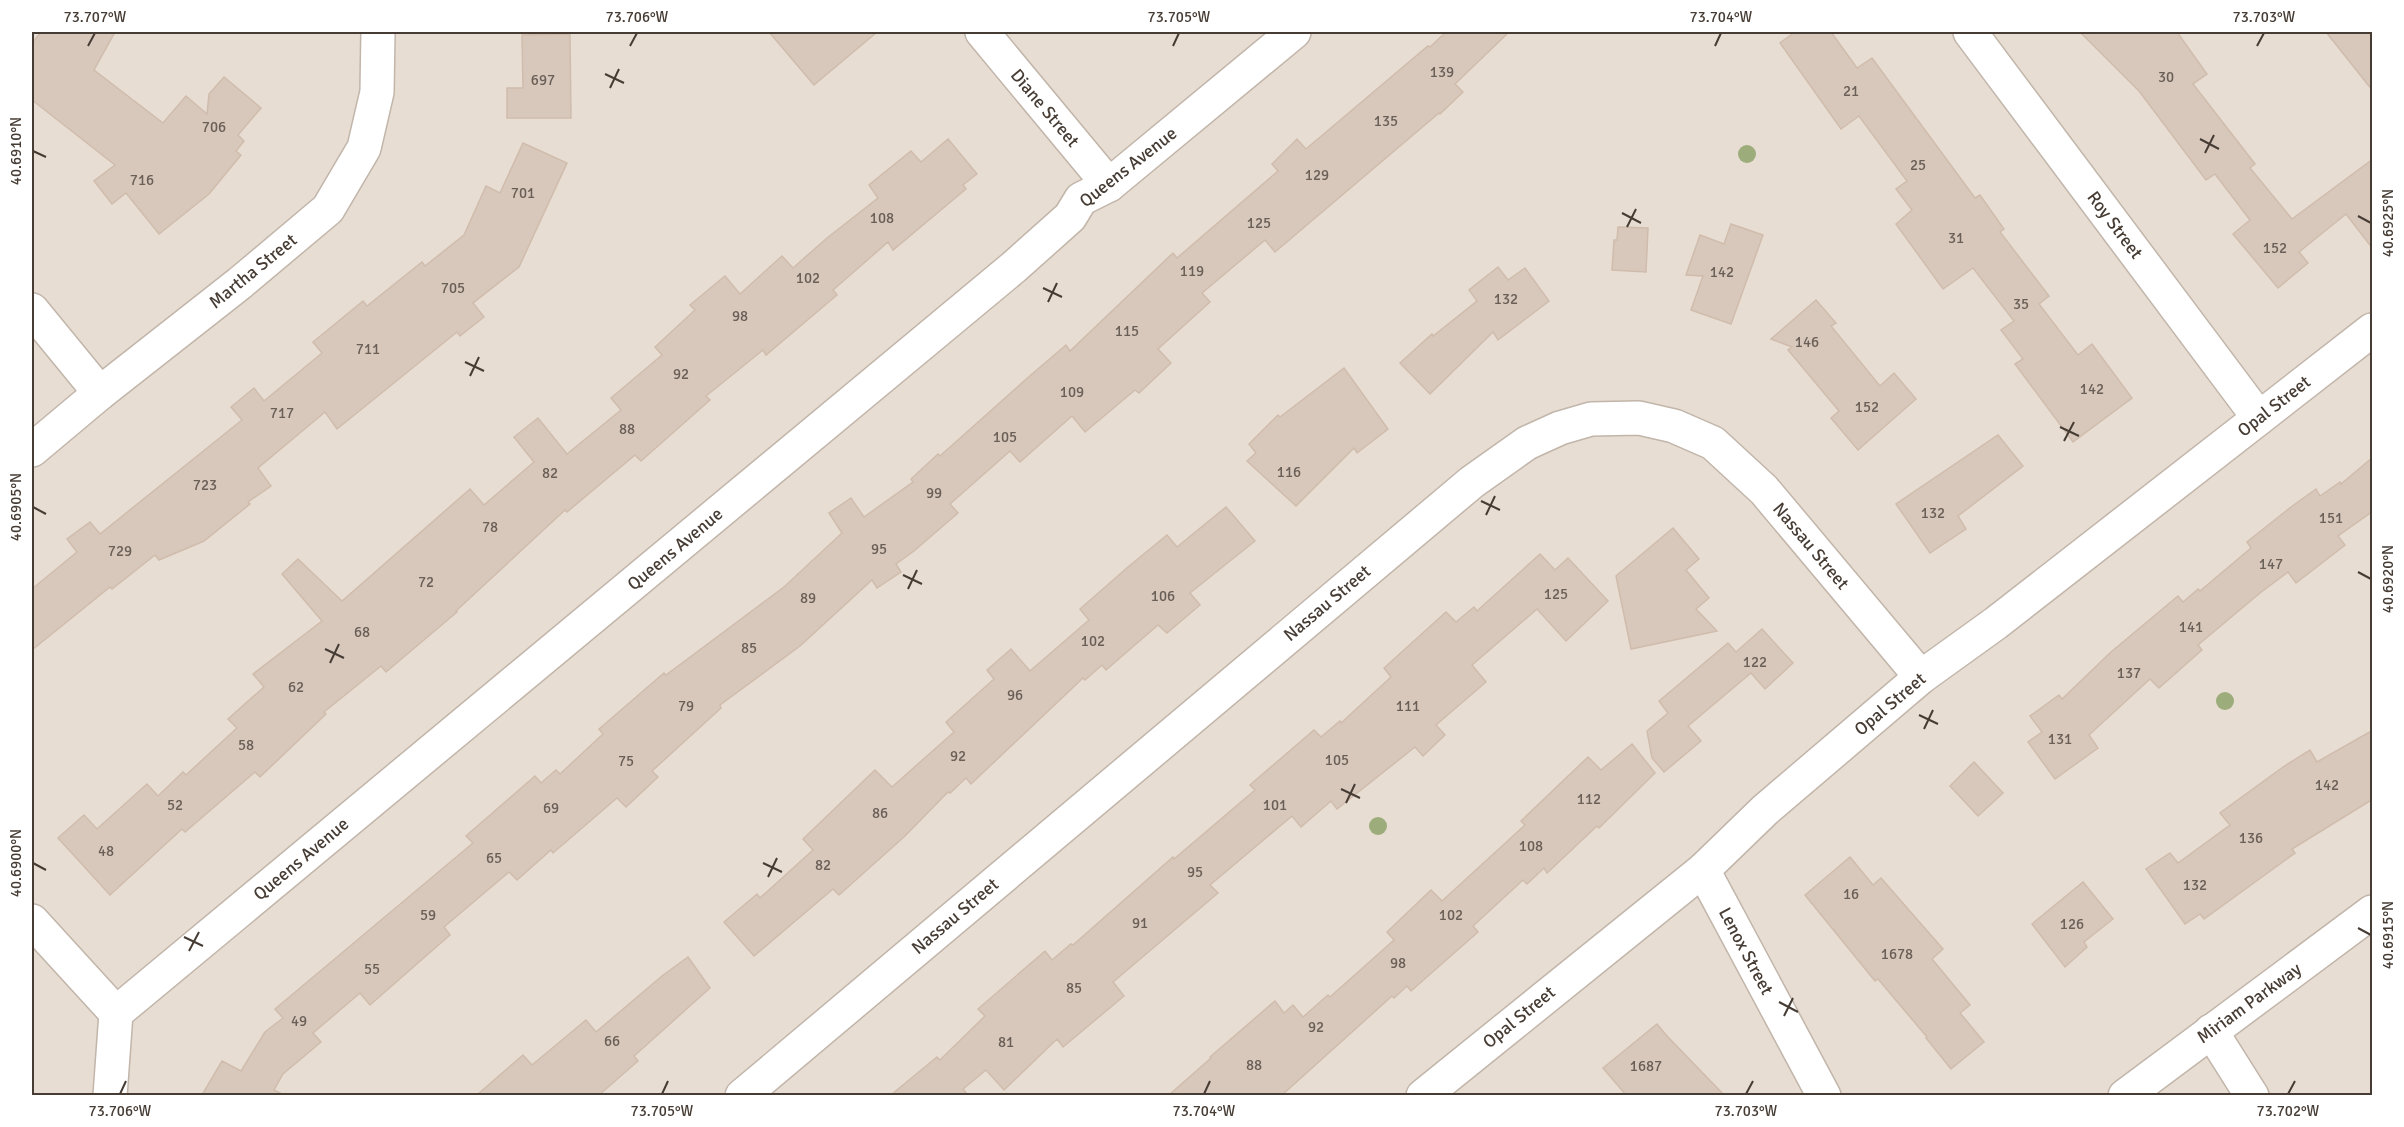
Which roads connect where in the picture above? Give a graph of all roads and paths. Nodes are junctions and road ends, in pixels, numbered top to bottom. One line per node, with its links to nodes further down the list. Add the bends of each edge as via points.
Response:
1 (378, 32): 8 (street, Martha Street, via 378,92 364,148 328,208)
2 (982, 32): 5 (street, Diane Street)
3 (1294, 32): 5 (street, Queens Avenue)
4 (1970, 32): 9 (street, Roy Street)
5 (1109, 185): 15 (street, Queens Avenue, via 1081,199 1070,217 1014,267)
6 (32, 310): 8 (street)
7 (2373, 330): 9 (street, Opal Street)
8 (100, 393): 10 (street, Martha Street)
9 (2259, 418): 11 (street, Opal Street)
10 (32, 450)
11 (1922, 677): 12 (street, Opal Street, via 1765,810); 18 (street, Nassau Street, via 1764,490 1713,443 1674,426 1639,418 1591,419 1560,428 1527,443 1472,482)
12 (1702, 870): 19 (street, Opal Street); 20 (street, Lenox Street)
13 (2373, 912): 16 (street, Miriam Parkway)
14 (32, 921): 15 (street)
15 (116, 1013): 17 (street)
16 (2211, 1031): 21 (street, Miriam Parkway); 22 (street)
17 (110, 1095)
18 (742, 1095)
19 (1423, 1095)
20 (1824, 1095)
21 (2125, 1095)
22 (2252, 1095)

